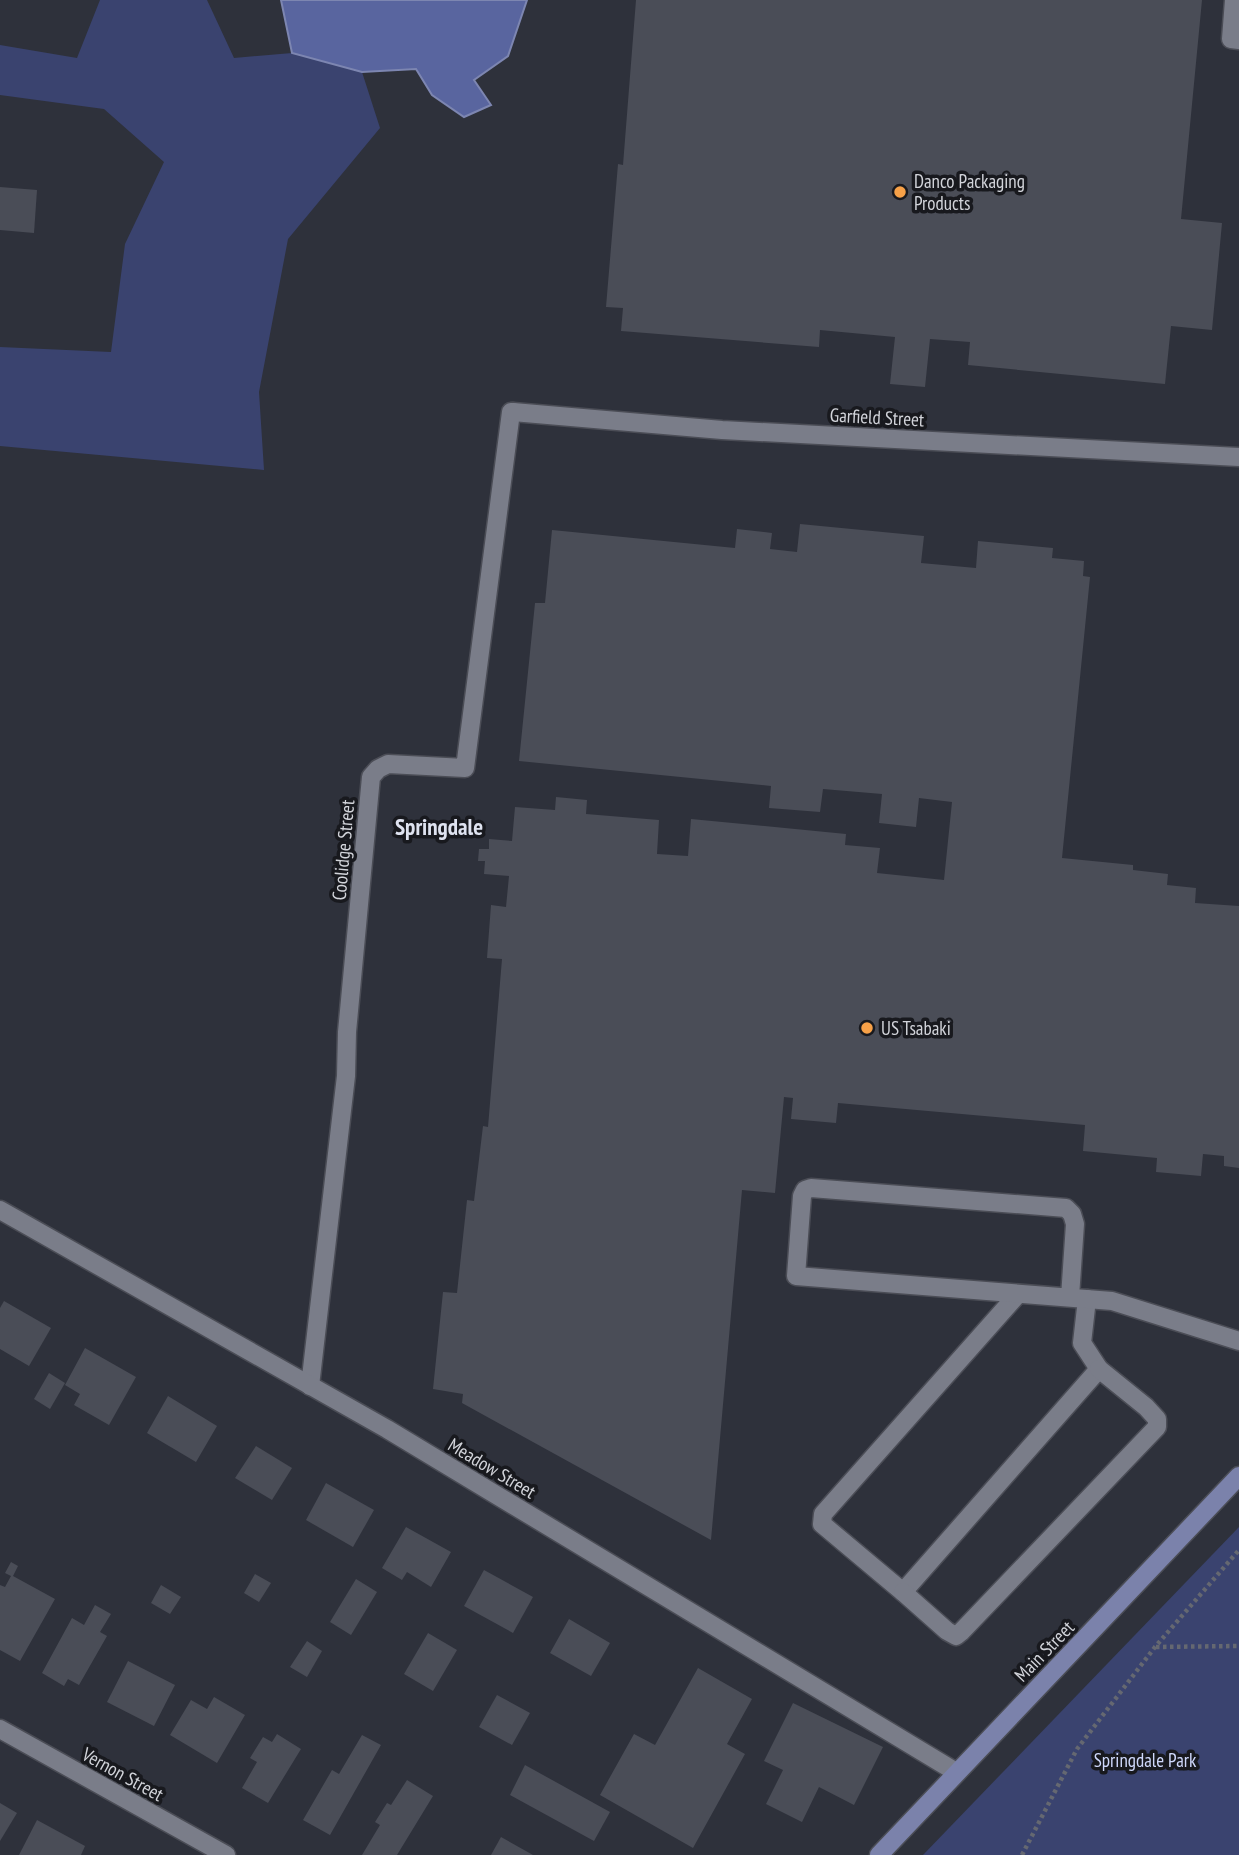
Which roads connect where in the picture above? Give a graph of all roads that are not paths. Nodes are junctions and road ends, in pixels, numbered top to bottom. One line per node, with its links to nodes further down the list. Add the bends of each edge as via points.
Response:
1 (1234, 0): 2 (street)
2 (1235, 40)
3 (513, 412): 4 (street, Garfield Street, via 722,430); 10 (street, Coolidge Street, via 466,768 388,764 371,777 346,1076)
4 (1239, 457)
5 (0, 1210): 10 (street, Meadow Street)
6 (1018, 1294): 7 (street); 7 (street, via 796,1276 802,1196 811,1188 1066,1208 1075,1224); 12 (street, via 822,1514 822,1524)
7 (1078, 1298): 8 (street, via 1112,1301); 9 (street, via 1082,1343)
8 (1239, 1341)
9 (1098, 1369): 12 (street); 12 (street, via 1146,1407 1157,1419 1157,1427 956,1636)
10 (310, 1386): 14 (street, Meadow Street)
11 (1239, 1476): 14 (main road, Main Street)
12 (903, 1592)
13 (0, 1730): 15 (street, Vernon Street)
14 (956, 1772): 16 (main road, Main Street)
15 (226, 1855)
16 (879, 1855)

